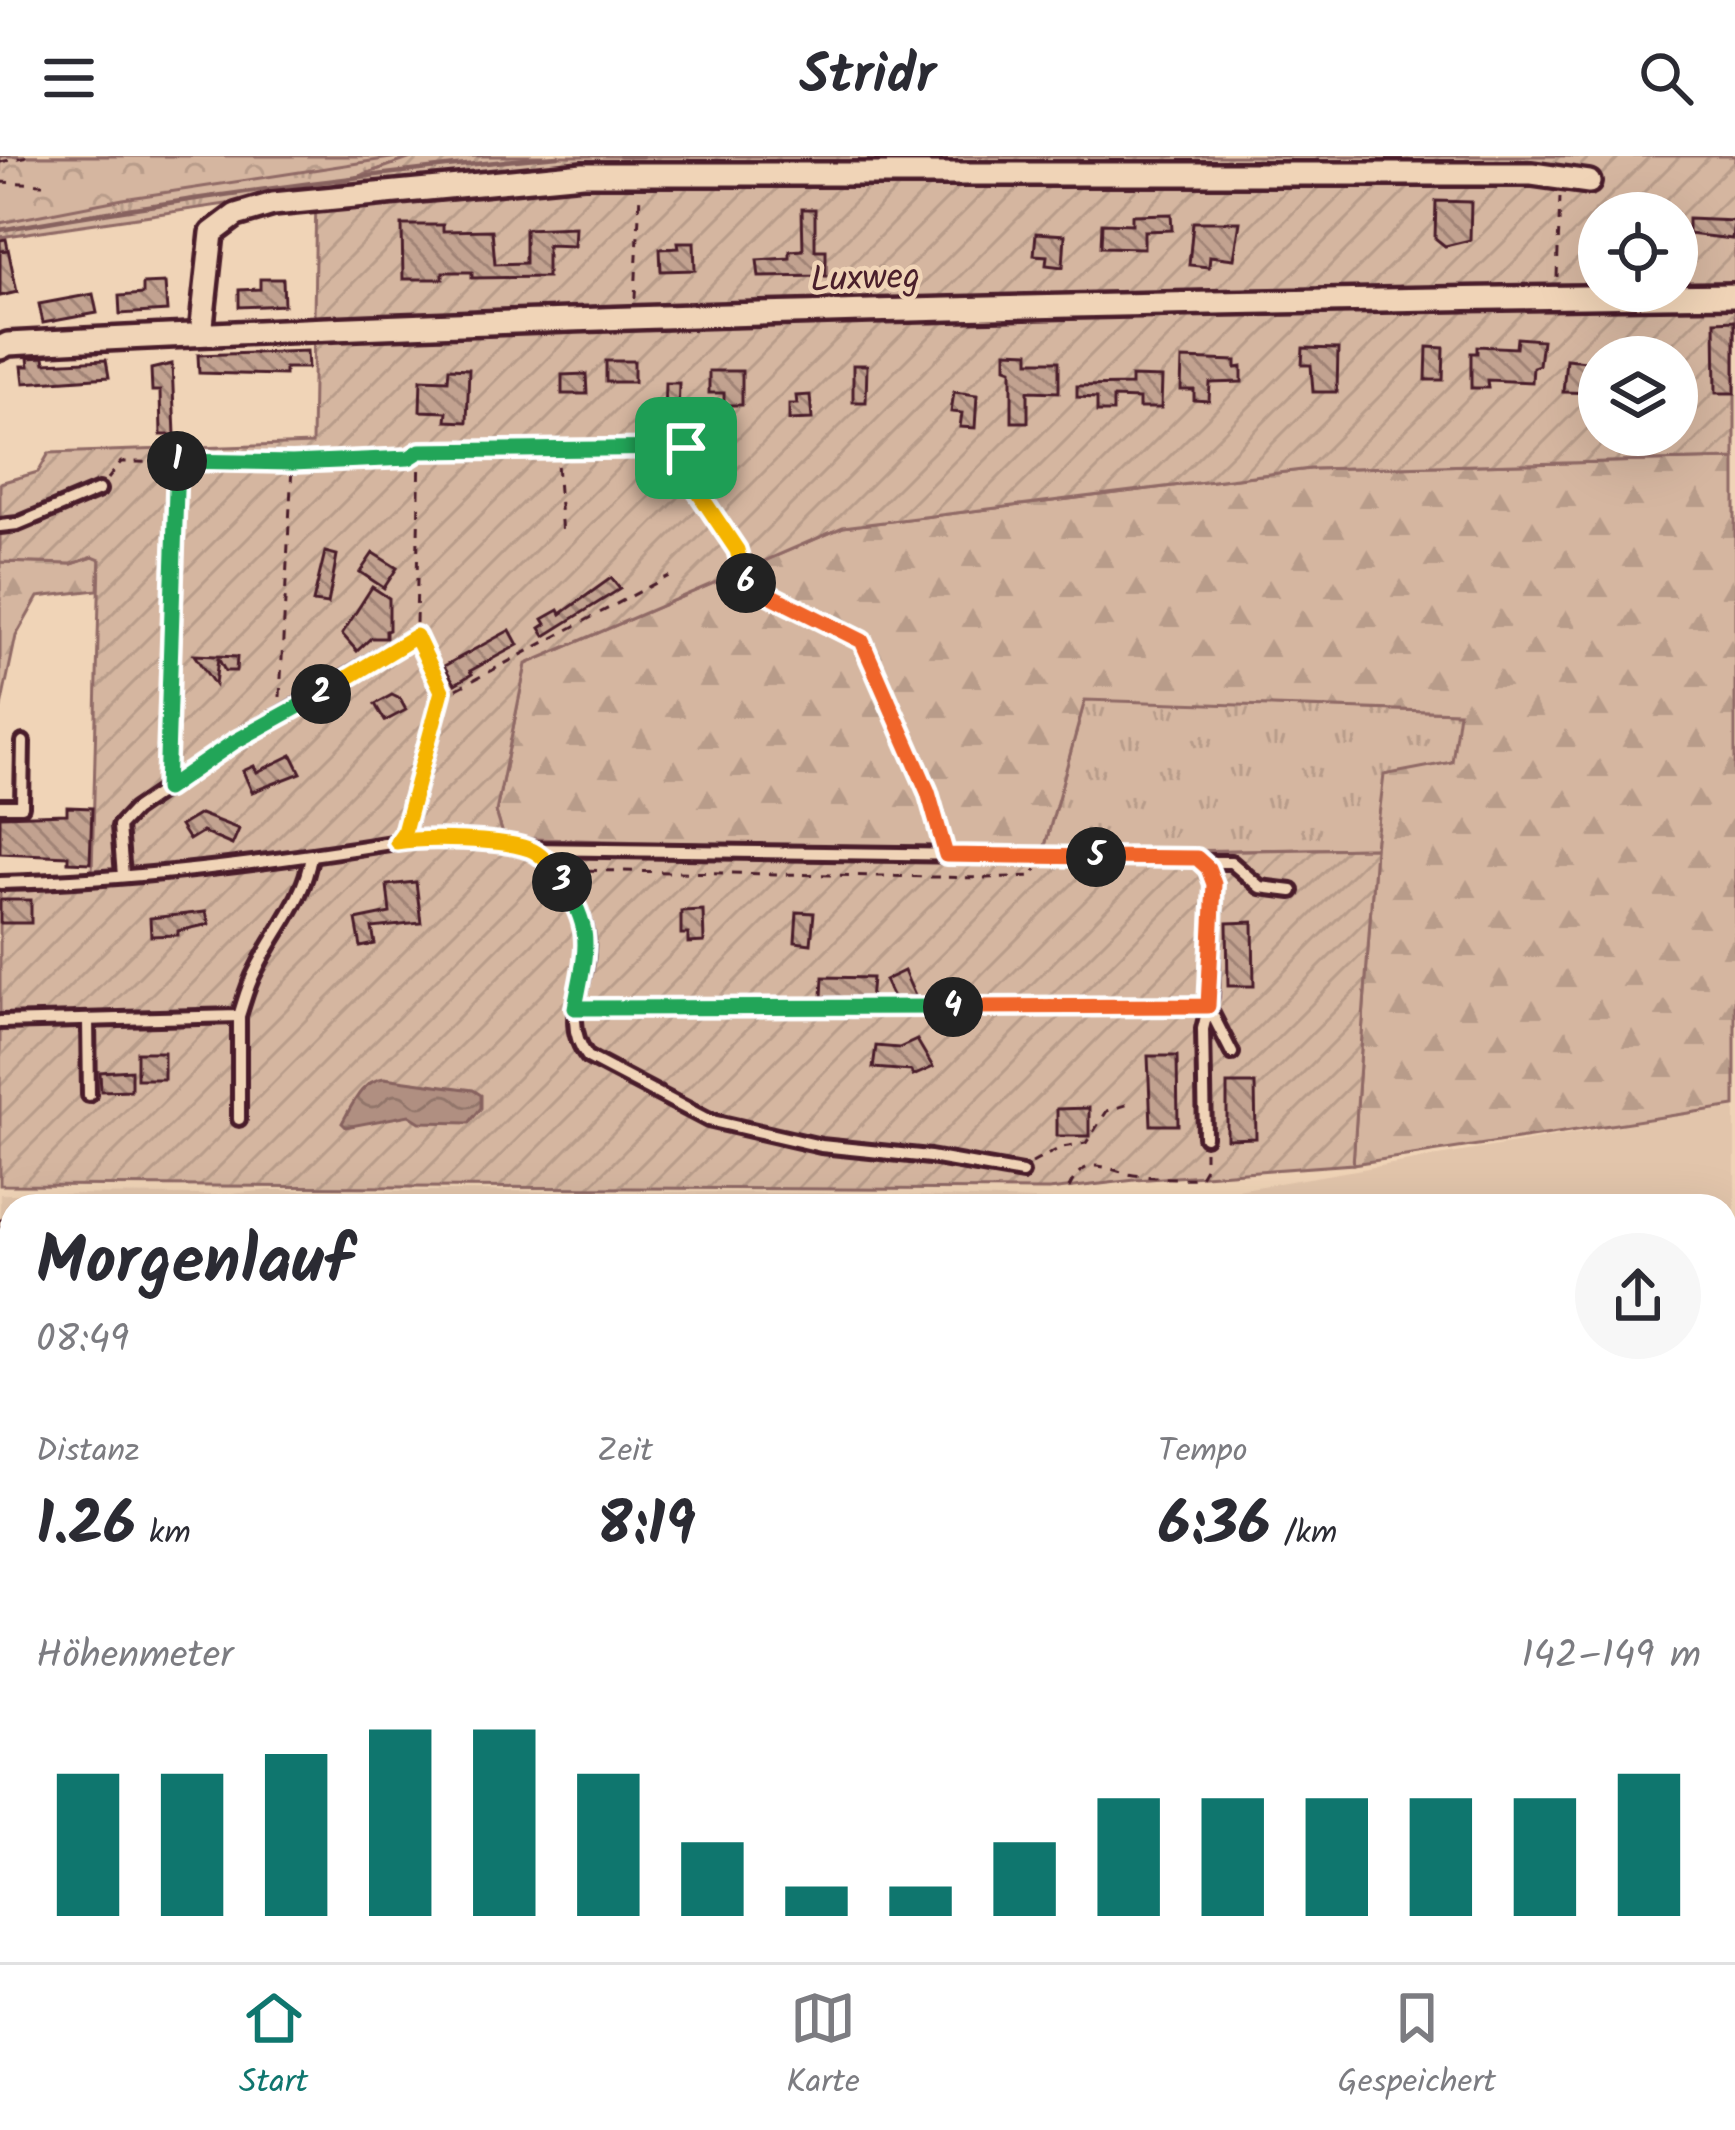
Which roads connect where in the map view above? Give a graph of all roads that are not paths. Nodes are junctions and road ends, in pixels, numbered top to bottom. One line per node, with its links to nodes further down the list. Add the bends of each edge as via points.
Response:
1 (1589, 182): 3 (street, via 1532,174 583,174 296,202 236,215 212,233)
2 (1735, 295): 3 (street, Luxweg, via 921,307)
3 (201, 334): 4 (street, Luxweg)
4 (0, 348)
5 (99, 490): 6 (lane)
6 (0, 526)
7 (23, 742): 8 (lane, via 22,806)
8 (0, 806)
9 (397, 842): 10 (lane, via 426,837); 11 (lane); 13 (lane, via 442,691 416,636 234,742 118,826)
10 (529, 849): 12 (lane); 24 (lane, via 555,870 588,938 572,1027 587,1057 708,1120 821,1146)
11 (311, 856): 13 (lane); 17 (lane, via 295,909 254,972)
12 (1202, 862): 15 (lane, via 1232,862 1260,887); 16 (lane, via 1214,884)
13 (123, 876): 14 (lane)
14 (0, 883)
15 (1292, 891)
16 (1208, 1006): 20 (lane); 23 (lane)
17 (239, 1016): 18 (lane); 22 (lane)
18 (88, 1021): 19 (lane); 21 (lane)
19 (0, 1022)
20 (1232, 1053)
21 (89, 1095)
22 (239, 1119)
23 (1204, 1137)
24 (1022, 1173)

